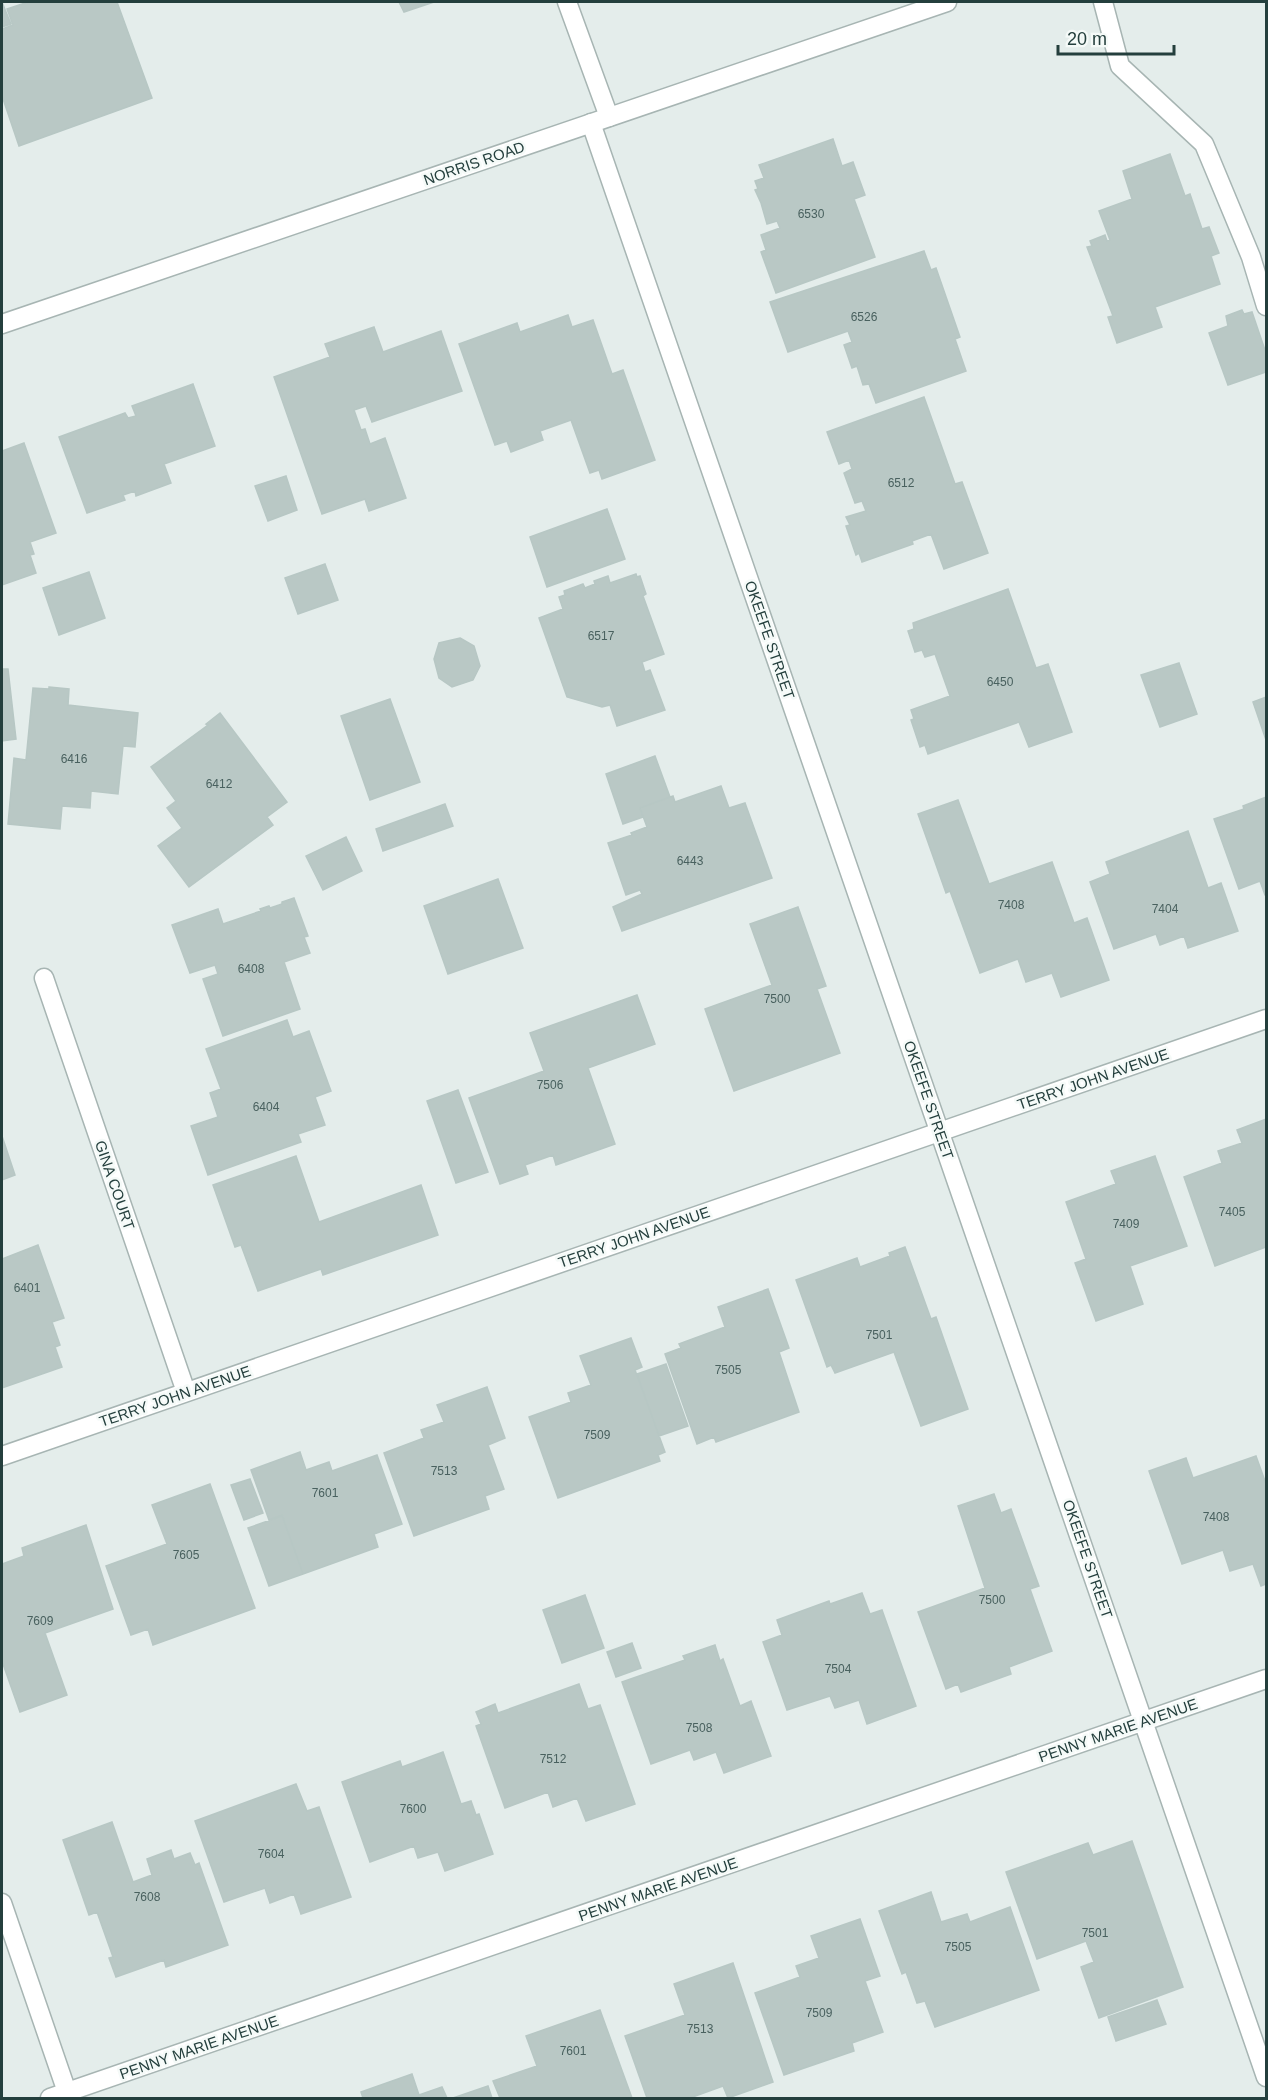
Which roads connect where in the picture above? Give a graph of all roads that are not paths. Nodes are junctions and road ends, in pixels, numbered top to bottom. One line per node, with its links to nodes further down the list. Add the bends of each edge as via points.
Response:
1 (567, 2): 4 (street, OKEEFE STREET)
2 (947, 2): 4 (street, NORRIS ROAD)
3 (1103, 2): 5 (street, via 1120,66 1204,144 1251,257)
4 (600, 120): 6 (street, NORRIS ROAD); 9 (street, OKEEFE STREET)
5 (1266, 306)
6 (2, 324)
7 (44, 978): 10 (street, GINA COURT)
8 (1266, 1019): 9 (street, TERRY JOHN AVENUE)
9 (940, 1132): 10 (street, TERRY JOHN AVENUE); 13 (street, OKEEFE STREET)
10 (186, 1392): 11 (street, TERRY JOHN AVENUE)
11 (2, 1456)
12 (1266, 1679): 13 (street, PENNY MARIE AVENUE)
13 (1144, 1721): 15 (street, OKEEFE STREET); 16 (street, PENNY MARIE AVENUE)
14 (2, 1903): 16 (street)
15 (1266, 2077)
16 (68, 2096): 17 (street, PENNY MARIE AVENUE)
17 (50, 2098)

